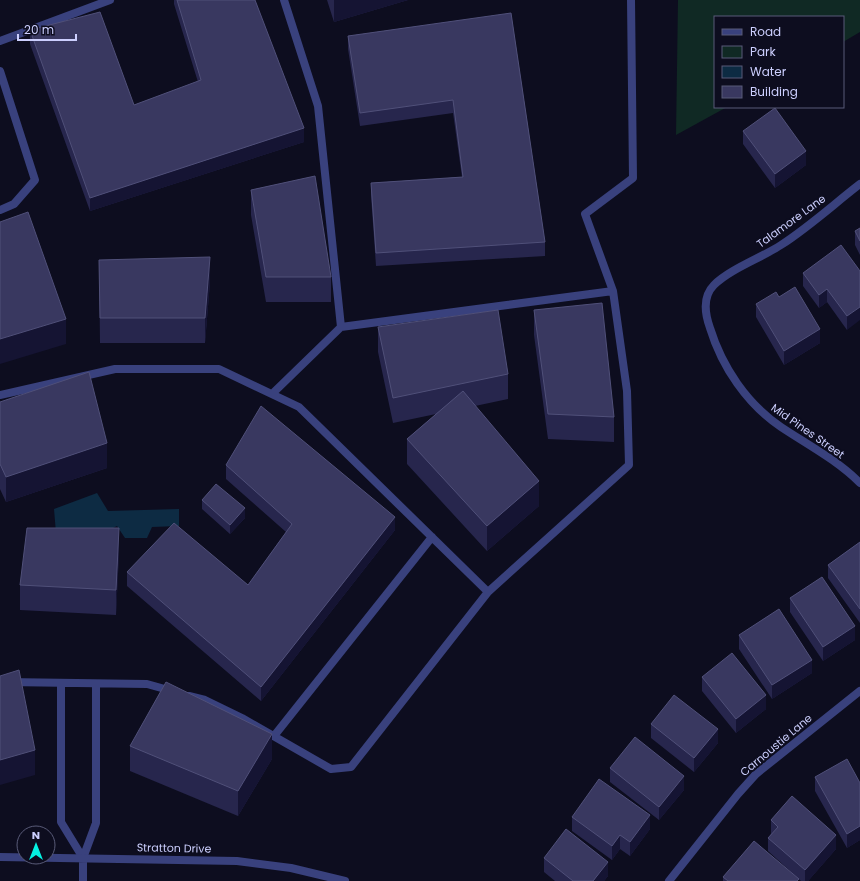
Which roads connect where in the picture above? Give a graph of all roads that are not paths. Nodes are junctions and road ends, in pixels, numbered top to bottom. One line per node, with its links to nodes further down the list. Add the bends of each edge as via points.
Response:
1 (110, 0): 4 (street)
2 (284, 0): 10 (street, via 318,106)
3 (631, 0): 9 (street, via 633,178 585,214)
4 (0, 41)
5 (0, 71): 7 (street, via 35,180 14,204)
6 (860, 184): 8 (street, Talamore Lane, via 781,245)
7 (0, 210)
8 (713, 286): 13 (street, Mid Pines Street, via 706,301 706,317 716,345 740,388 763,413 826,455)
9 (613, 290): 10 (street); 15 (street, via 627,391 629,465)
10 (341, 327): 12 (street)
11 (0, 394): 12 (street, via 115,369 219,369)
12 (272, 394): 14 (street, via 299,407)
13 (860, 483)
14 (432, 537): 15 (street); 20 (street)
15 (488, 592): 20 (street, via 351,767 331,769)
16 (61, 683): 17 (street); 18 (street); 22 (street, via 61,822)
17 (0, 684)
18 (96, 684): 20 (street, via 147,684 205,700); 22 (street, via 96,823)
19 (860, 691): 25 (street, Carnoustie Lane, via 756,774)
20 (274, 736)
21 (0, 857): 22 (street, Stratton Drive)
22 (83, 858): 23 (street); 24 (street, Stratton Drive, via 237,860 291,868)
23 (83, 881)
24 (345, 881)
25 (669, 881)

